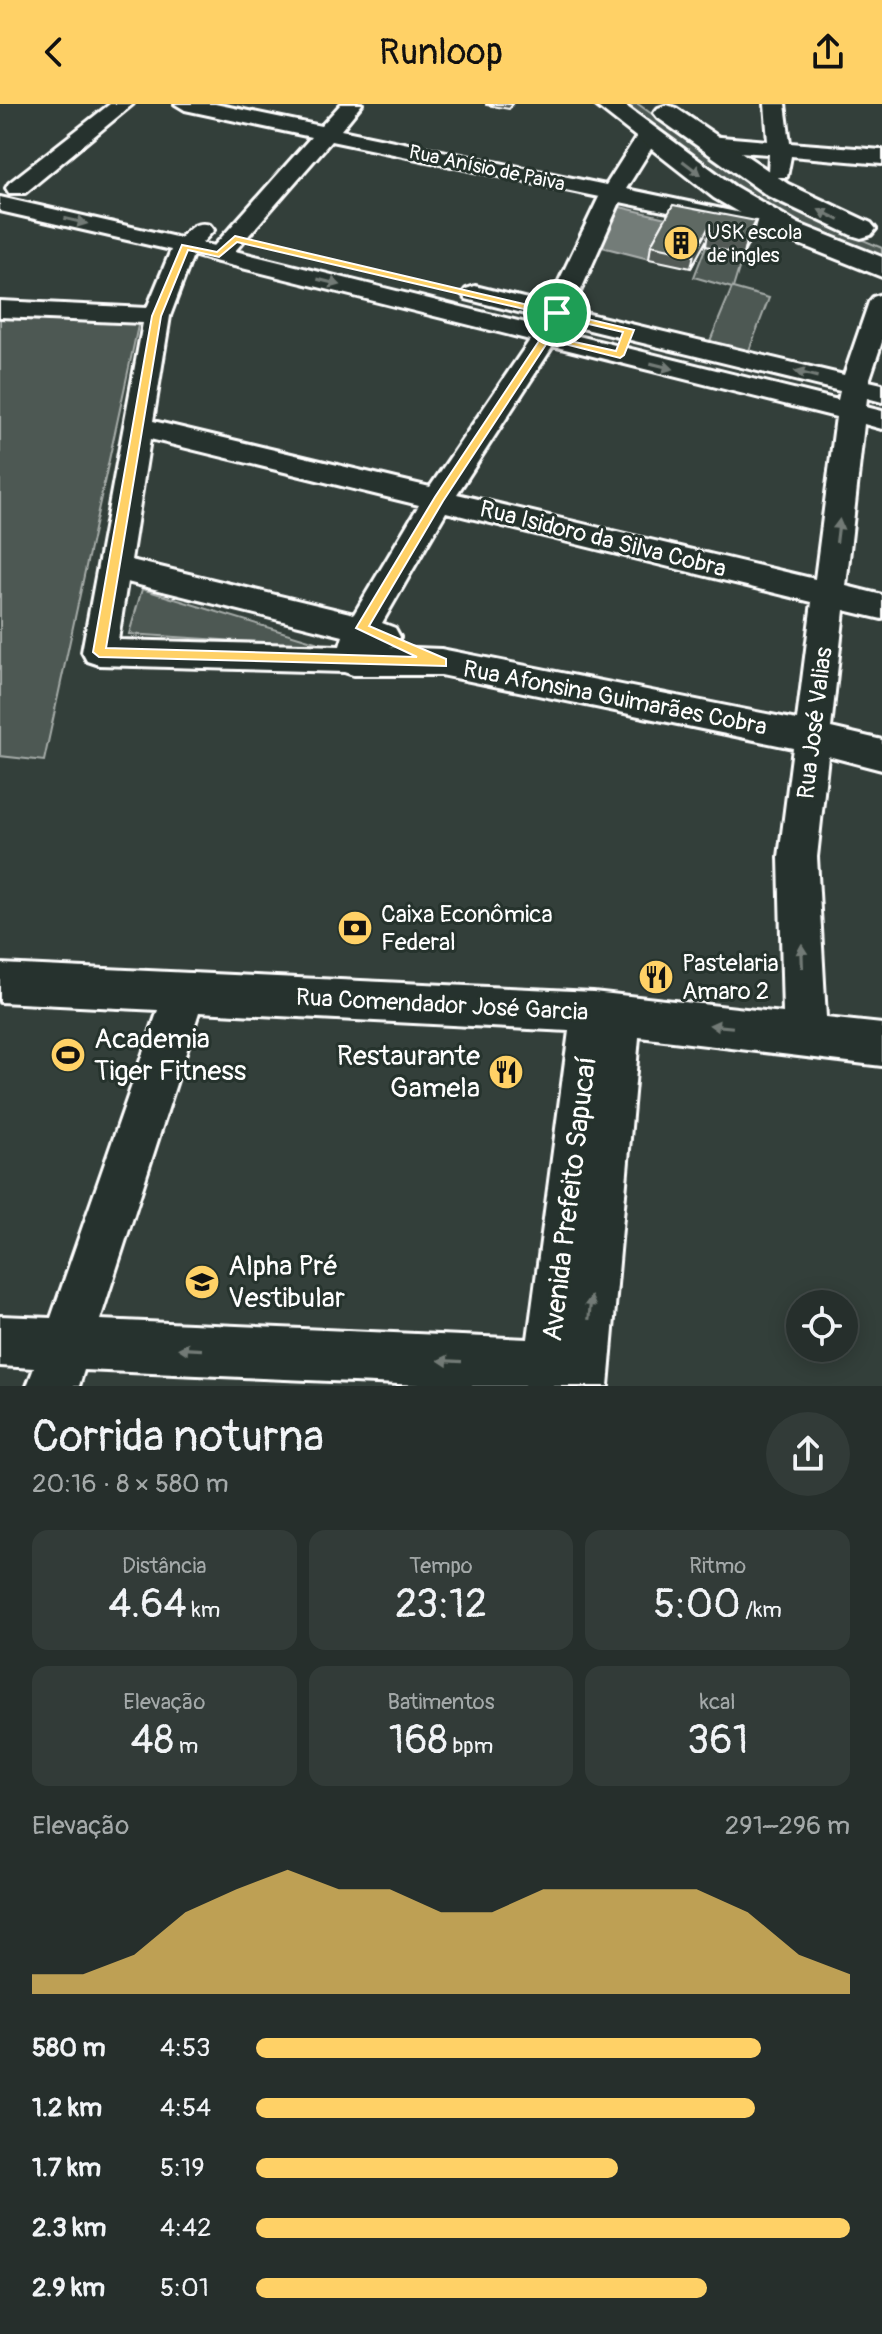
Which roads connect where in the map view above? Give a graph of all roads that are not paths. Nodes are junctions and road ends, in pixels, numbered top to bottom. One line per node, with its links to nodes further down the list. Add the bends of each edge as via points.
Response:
1 (123, 104): 12 (street)
2 (185, 104): 7 (street, Rua Anísio de Paiva)
3 (352, 104): 7 (street)
4 (607, 104): 8 (main road)
5 (654, 104): 9 (main road)
6 (775, 104): 10 (street)
7 (327, 135): 14 (street, Rua Anísio de Paiva); 18 (street)
8 (648, 136): 14 (street); 15 (main road, one-way to 15, via 724,192)
9 (709, 143): 10 (street); 13 (main road)
10 (780, 149): 11 (street); 13 (street)
11 (882, 157)
12 (3, 189): 17 (street)
13 (778, 190): 16 (main road, one-way to 13)
14 (612, 194): 15 (street, Rua Anísio de Paiva); 23 (street)
15 (789, 230): 19 (main road)
16 (882, 237)
17 (194, 238): 18 (street); 22 (street)
18 (227, 247): 23 (street)
19 (882, 268)
20 (881, 306): 25 (street, Rua José Valias)
21 (0, 309): 22 (street)
22 (157, 316): 26 (street)
23 (552, 325): 25 (street); 27 (street)
24 (882, 393): 25 (street)
25 (863, 406): 29 (street, Rua José Valias, one-way to 25)
26 (138, 427): 27 (street, Rua Isidoro da Silva Cobra); 28 (street)
27 (438, 499): 29 (street, Rua Isidoro da Silva Cobra); 31 (street)
28 (114, 567): 31 (street, Rua Afonsina Guimarães Cobra); 32 (street, Rua Afonsina Guimarães Cobra, via 99,652)
29 (831, 594): 30 (street, Rua Isidoro da Silva Cobra); 34 (street, Rua José Valias)
30 (882, 607)
31 (362, 628): 32 (street); 33 (street, Rua Afonsina Guimarães Cobra)
32 (353, 662): 33 (street, Rua Afonsina Guimarães Cobra)
33 (441, 662): 34 (street, Rua Afonsina Guimarães Cobra)
34 (813, 738): 35 (street, Rua Afonsina Guimarães Cobra); 39 (street, Rua José Valias, one-way to 34, via 798,857)
35 (882, 755)
36 (0, 983): 37 (street, Rua Comendador José Garcia)
37 (185, 992): 38 (street, Rua Comendador José Garcia); 42 (street)
38 (606, 1014): 39 (street, Rua Comendador José Garcia, one-way to 38); 43 (street, Avenida Prefeito Sapucaí)
39 (805, 1034): 40 (street, Rua Comendador José Garcia)
40 (882, 1045)
41 (0, 1341): 42 (street)
42 (60, 1365): 43 (street, one-way to 42)
43 (565, 1376)

